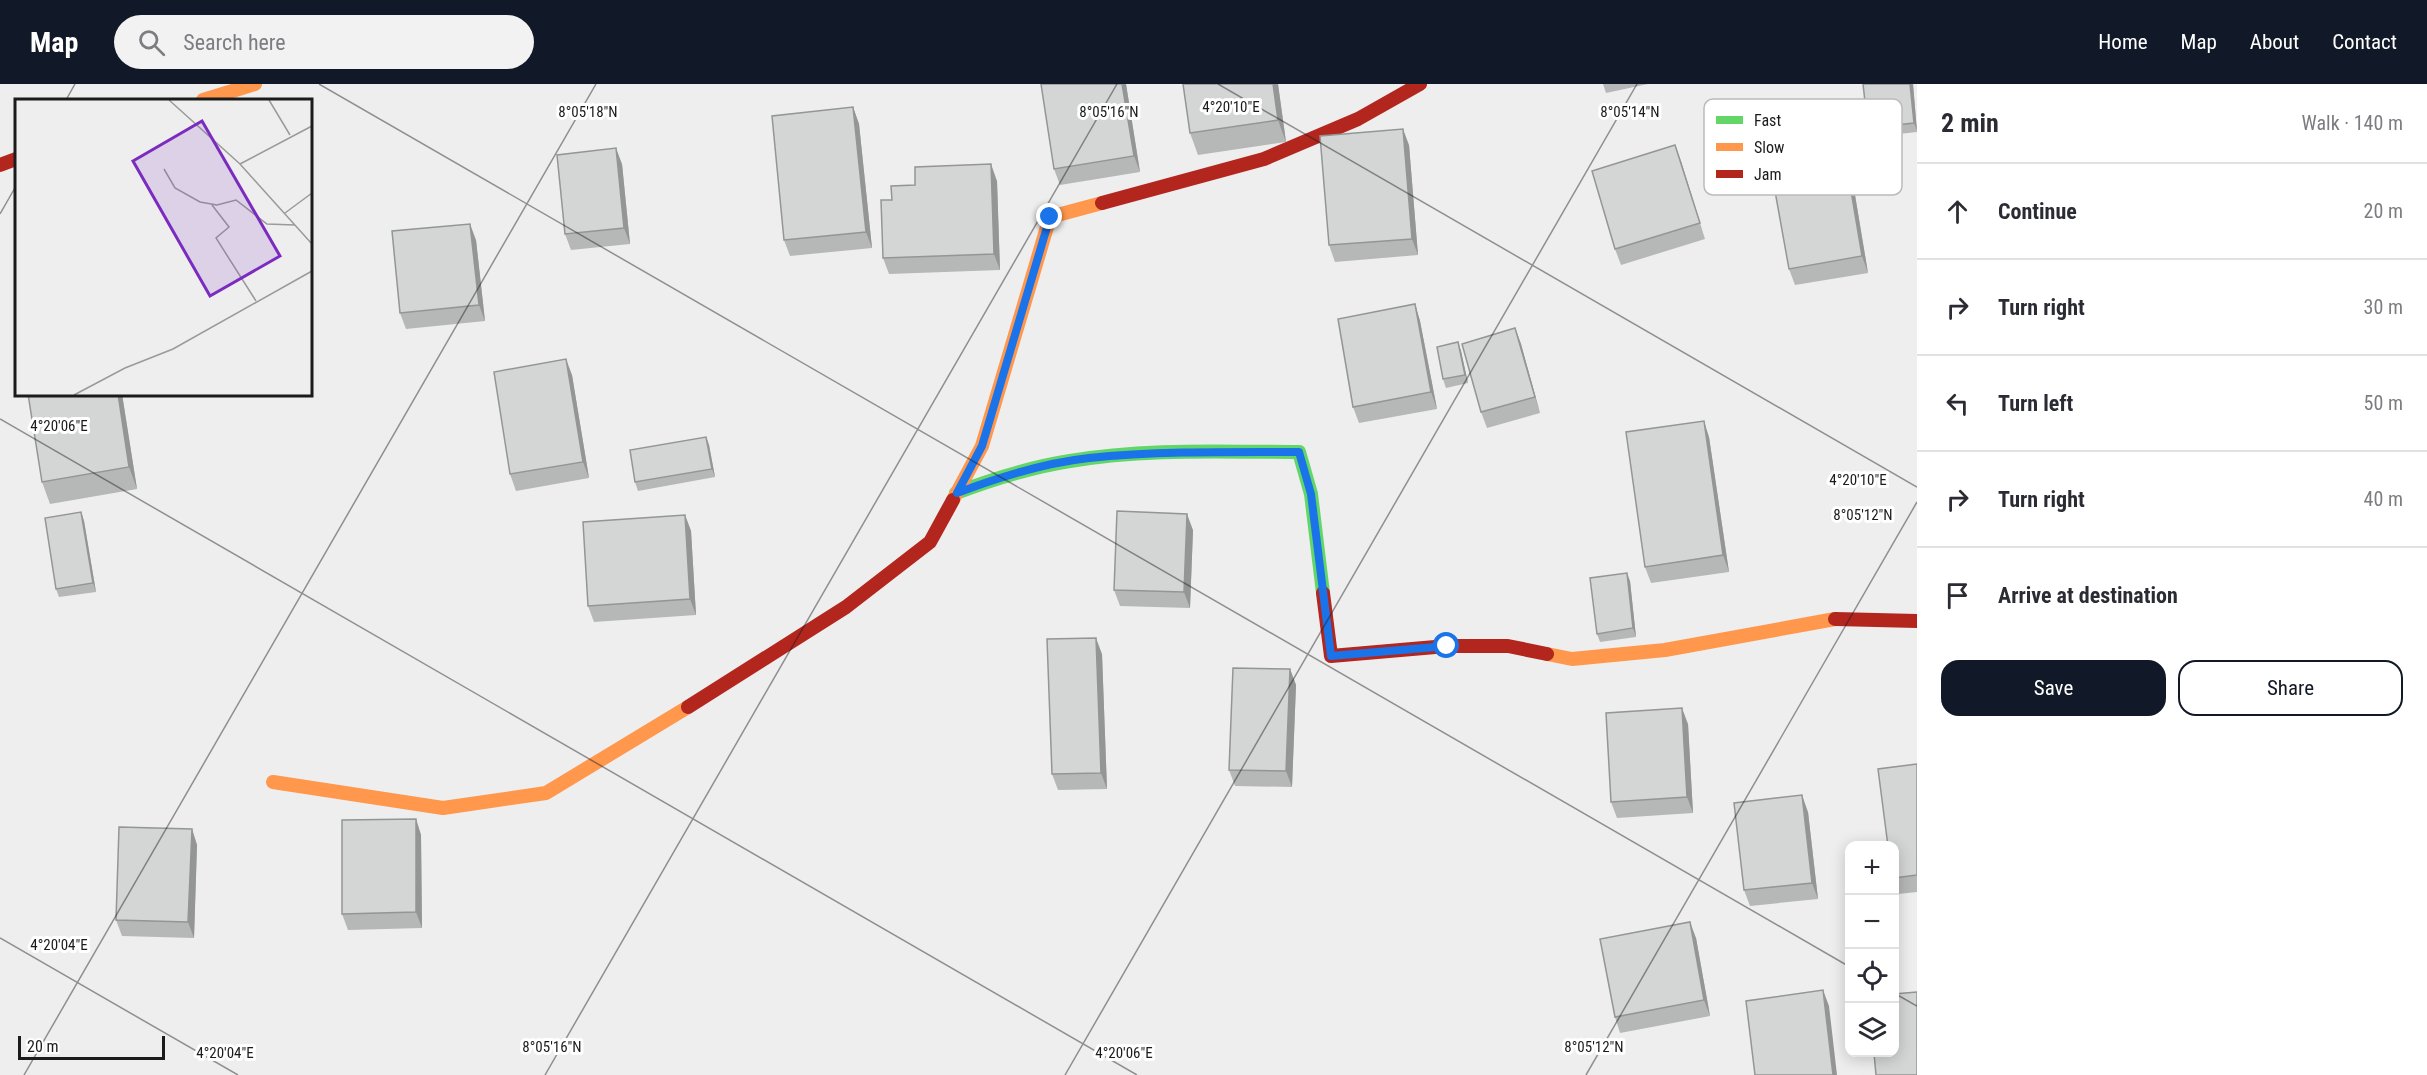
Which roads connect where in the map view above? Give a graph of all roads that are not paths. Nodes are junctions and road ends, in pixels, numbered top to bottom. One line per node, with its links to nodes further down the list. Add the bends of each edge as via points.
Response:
1 (255, 84): 3 (street)
2 (1420, 84): 6 (street, via 1358,119 1264,159 1050,217 982,446)
3 (206, 99)
4 (15, 159): 5 (street)
5 (0, 165)
6 (957, 493): 7 (street, via 999,477 1088,458 1299,452 1311,494 1331,656 1447,646 1508,646 1572,659 1665,650 1829,619); 8 (street, via 930,542 846,607 546,793 443,808)
7 (1917, 621)
8 (273, 782)

